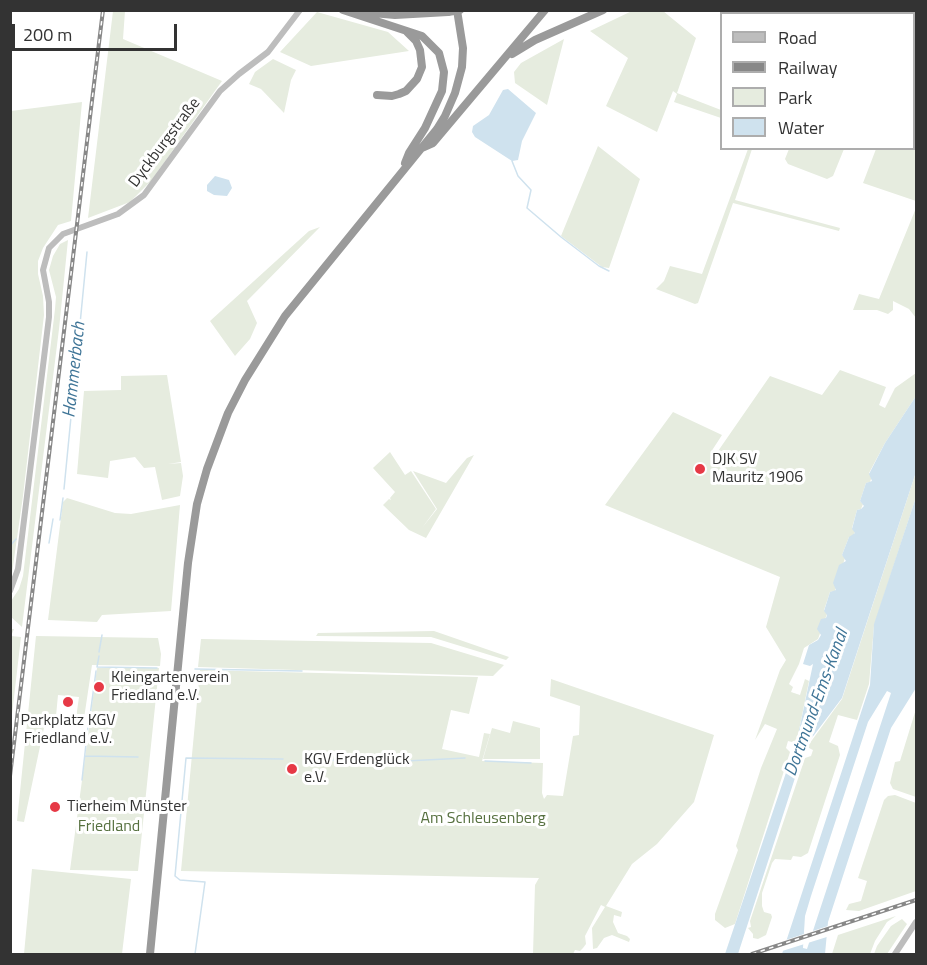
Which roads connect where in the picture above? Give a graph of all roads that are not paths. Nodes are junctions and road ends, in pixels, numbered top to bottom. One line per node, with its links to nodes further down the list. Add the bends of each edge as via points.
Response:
1 (300, 10): 12 (street, Dyckburgstraße, via 268,52 220,91 144,195 118,214 63,234 49,248 43,270 48,323 18,569)
2 (343, 10): 7 (highway)
3 (348, 10): 6 (highway, via 395,15)
4 (545, 10): 8 (highway)
5 (603, 10): 8 (highway, via 535,40)
6 (455, 11): 10 (highway, via 463,48 459,81 446,116)
7 (405, 30): 9 (highway, via 420,50 420,73 406,91 392,96); 11 (highway, via 422,36 432,45 442,62 444,82)
8 (505, 60): 10 (highway, via 433,143)
9 (377, 95)
10 (421, 148): 11 (highway)
11 (403, 170): 14 (highway, via 262,350 228,413 207,469 188,563)
12 (10, 591)
13 (915, 923): 15 (street)
14 (150, 954)
15 (895, 954)

